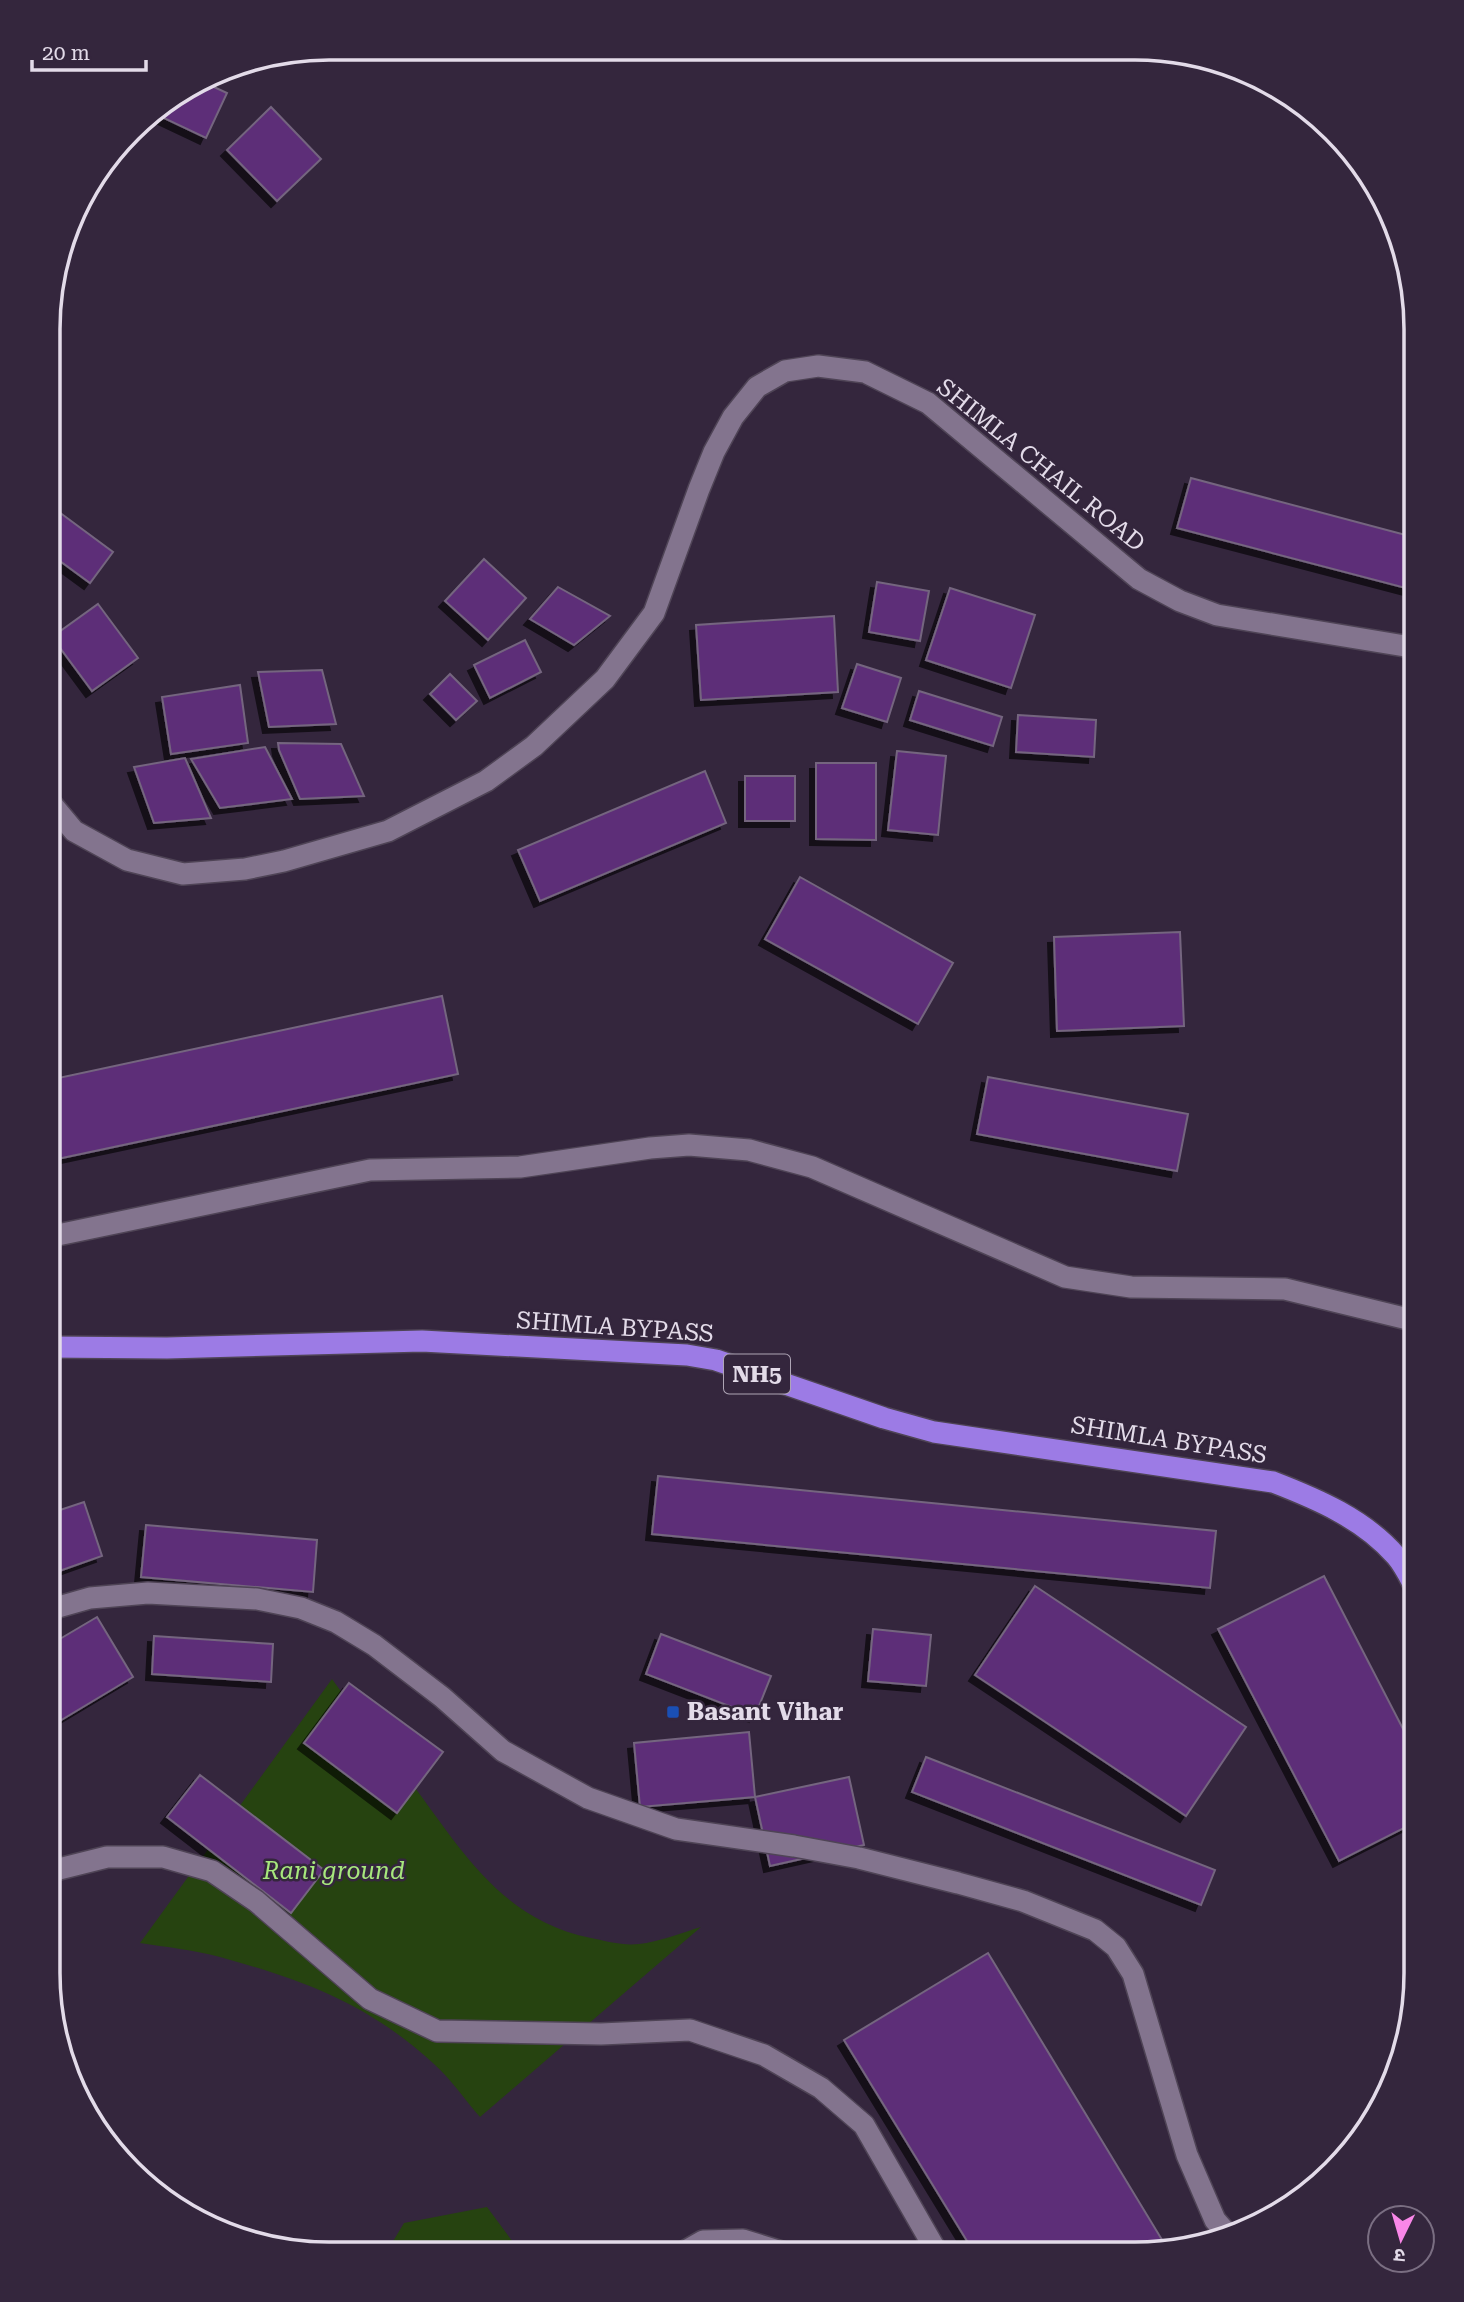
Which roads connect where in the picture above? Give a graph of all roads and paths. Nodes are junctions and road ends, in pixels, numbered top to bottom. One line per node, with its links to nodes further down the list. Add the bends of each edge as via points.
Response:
1 (1405, 646): 2 (main road, SHIMLA CHAIL ROAD, via 1217,615 1180,601 1139,579 928,403 865,372 818,366 785,371 757,387 714,452 654,613 606,679 534,746 486,781 388,831 245,870 183,874 127,860 74,831)
2 (60, 814)
3 (60, 1235): 4 (main road, via 370,1170 520,1167 689,1145 748,1150 812,1167 1065,1277 1131,1287 1285,1289)
4 (1405, 1318)
5 (60, 1348): 6 (highway, SHIMLA BYPASS / NH5, via 422,1341 707,1358 934,1432 1273,1482 1322,1500 1364,1528 1396,1556)
6 (1405, 1571)
7 (60, 1607): 9 (main road, via 90,1598 148,1593 257,1599 301,1608 336,1622 374,1646 503,1751 589,1798 676,1829 859,1858 958,1883 1023,1901 1095,1930 1116,1947 1133,1974 1187,2155)
8 (60, 1869): 12 (main road, via 107,1857 163,1857 212,1871 256,1901 370,1999 437,2031 601,2034 690,2030 764,2055 821,2088 864,2125)
9 (1222, 2228)
10 (701, 2242): 11 (main road)
11 (749, 2242)
12 (931, 2242)

